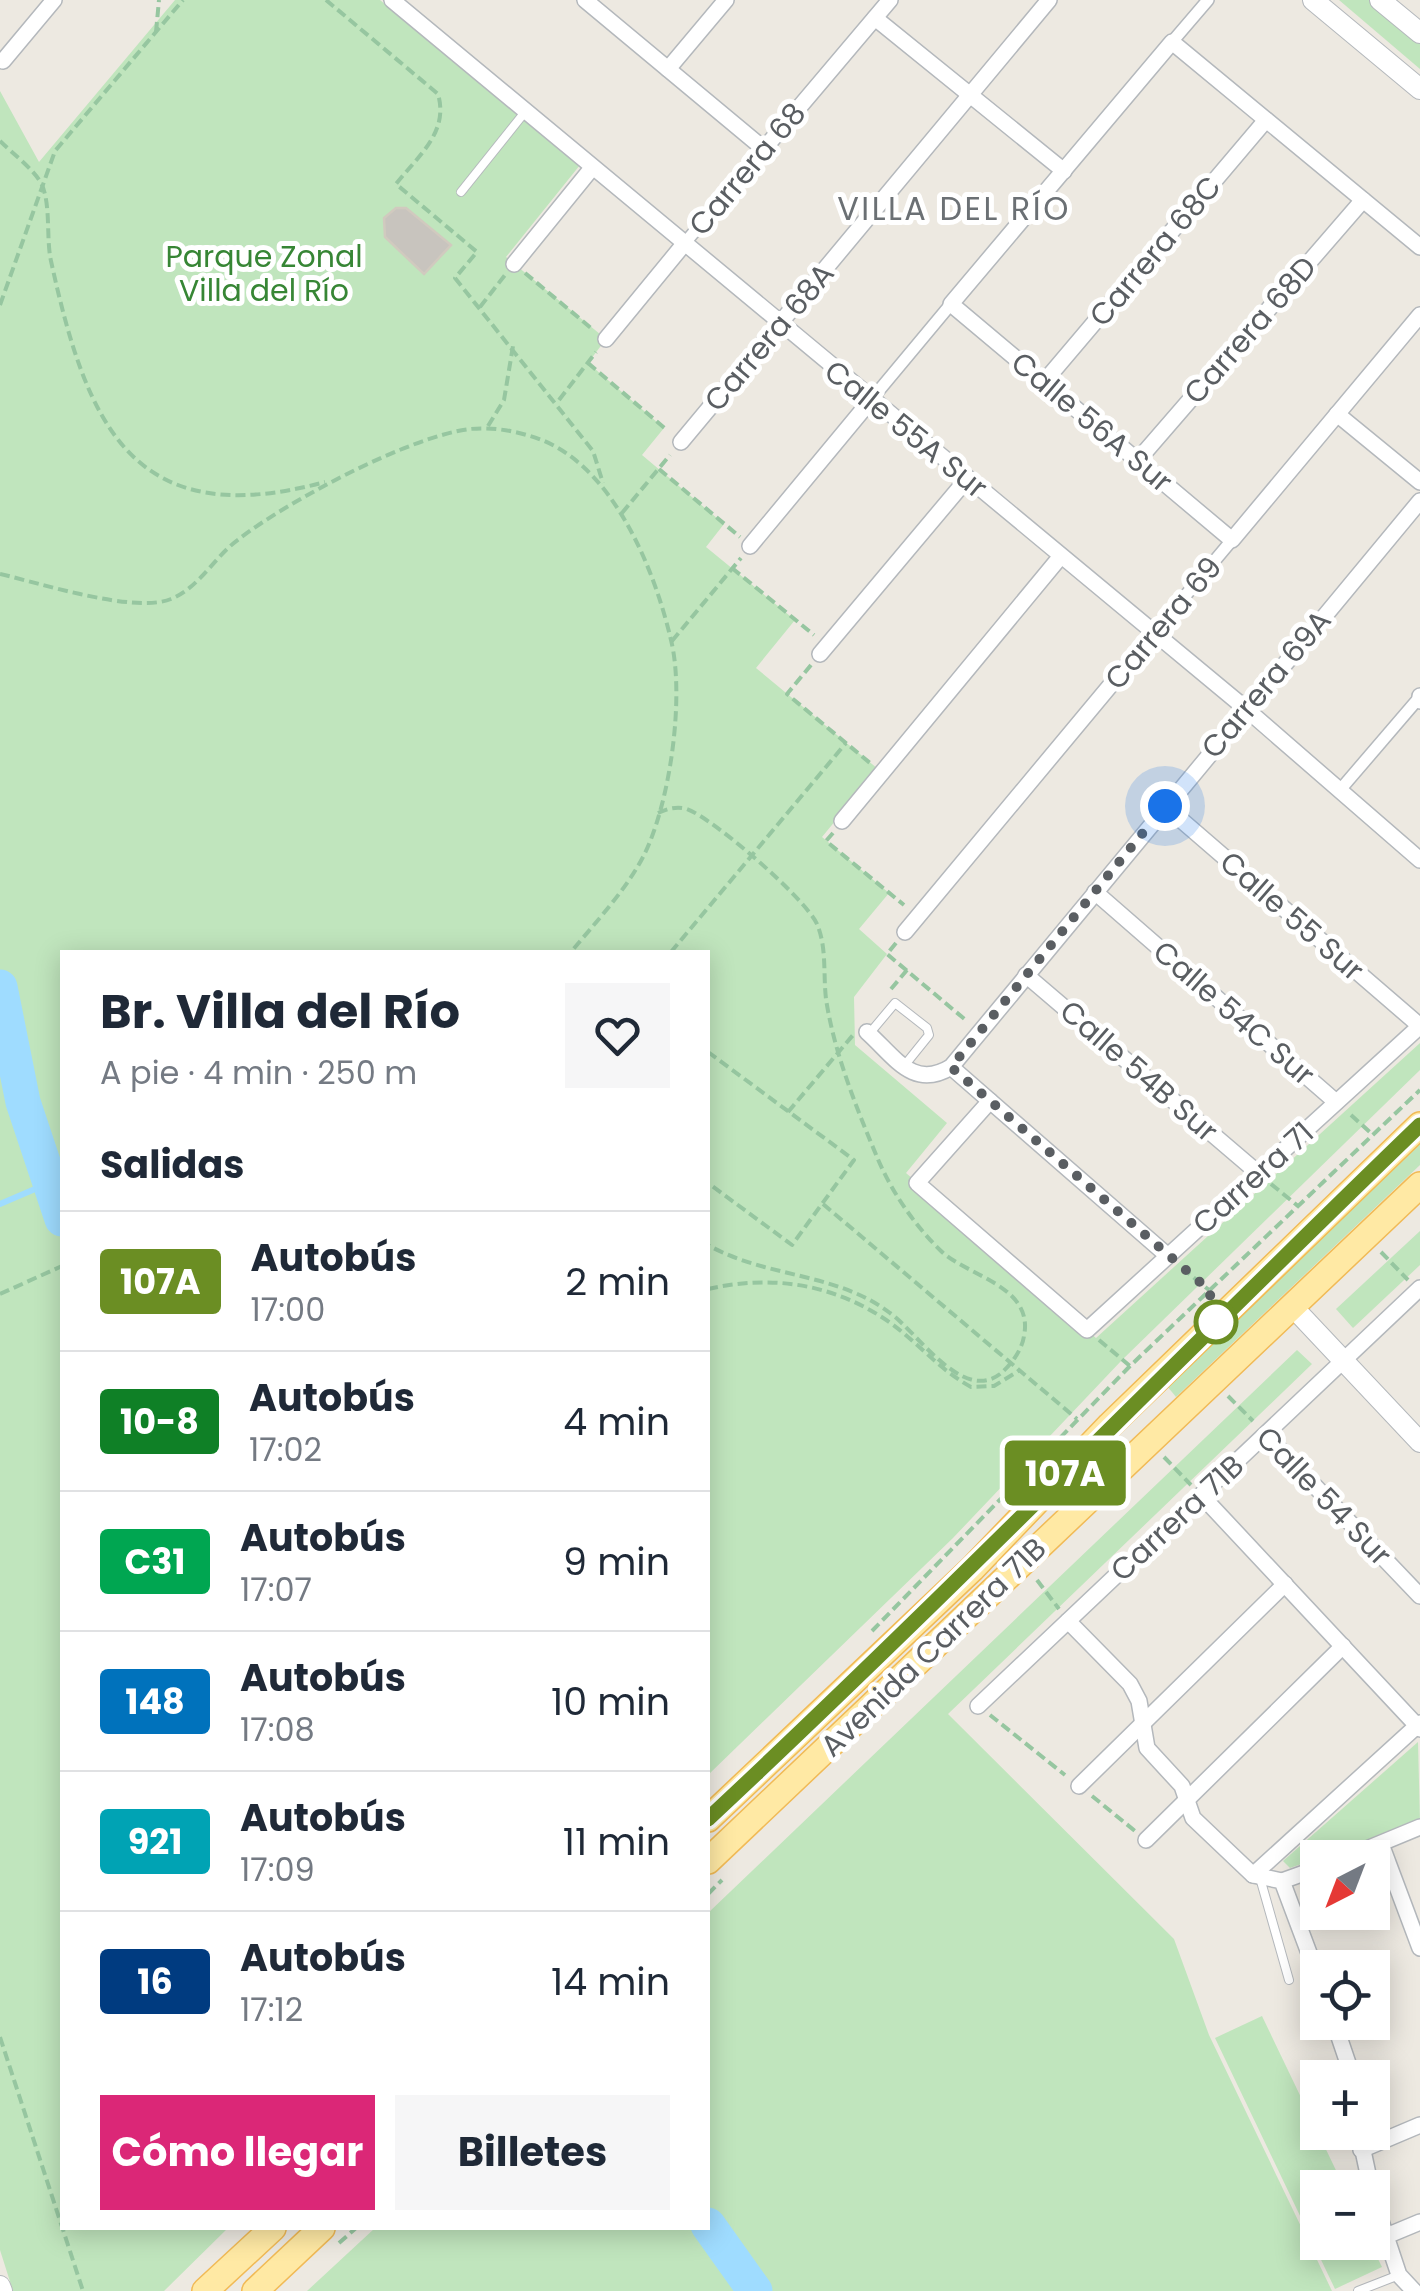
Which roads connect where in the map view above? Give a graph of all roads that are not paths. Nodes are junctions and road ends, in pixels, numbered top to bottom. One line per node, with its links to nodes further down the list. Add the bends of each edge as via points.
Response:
1 (54, 0): 13 (street)
2 (584, 0): 14 (street)
3 (726, 0): 14 (street)
4 (890, 0): 10 (street, Carrera 68)
5 (1049, 0): 16 (street, Carrera 68A)
6 (1208, 0): 12 (street)
7 (1313, 0): 15 (street)
8 (1380, 0): 11 (street)
9 (401, 3): 17 (street, Calle 55A Sur)
10 (875, 18): 16 (street); 19 (street, Carrera 68)
11 (1420, 33)
12 (1172, 42): 18 (street); 21 (street)
13 (3, 61)
14 (668, 69): 19 (street)
15 (1420, 89)
16 (970, 95): 21 (street); 29 (street, Carrera 68A)
17 (525, 112): 20 (street, Calle 55A Sur); 22 (lane)
18 (1266, 120): 23 (street); 31 (street, Carrera 68C)
19 (764, 149): 24 (street, Carrera 68)
20 (592, 168): 24 (street, Calle 55A Sur); 26 (street)
21 (1064, 171): 27 (street)
22 (461, 192)
23 (1363, 200): 25 (street); 35 (street, Carrera 68D)
24 (684, 244): 29 (street, Calle 55A Sur); 30 (street, Carrera 68)
25 (1420, 248)
26 (514, 264)
27 (951, 304): 31 (street, Calle 56A Sur); 32 (street)
28 (1420, 315): 33 (street, Carrera 69)
29 (779, 324): 32 (street, Calle 55A Sur); 34 (street, Carrera 68A)
30 (606, 340)
31 (1044, 382): 35 (street, Calle 56A Sur)
32 (871, 400): 36 (street, Calle 55A Sur); 40 (street)
33 (1337, 414): 37 (street); 39 (street, Carrera 69)
34 (681, 442)
35 (1138, 460): 39 (street, Calle 56A Sur)
36 (966, 479): 41 (street, Calle 55A Sur); 43 (street)
37 (1420, 482)
38 (1420, 501): 45 (street, Carrera 69A)
39 (1232, 540): 42 (street, Carrera 69)
40 (750, 546)
41 (1061, 556): 42 (street, Calle 55A Sur); 48 (street)
42 (1154, 633): 45 (street, Calle 55A Sur); 51 (street, Carrera 69)
43 (824, 650)
44 (1419, 699): 46 (street)
45 (1245, 708): 46 (street, Calle 55A Sur); 47 (street, Carrera 69A)
46 (1340, 790): 49 (street, Calle 55A Sur)
47 (1165, 806): 50 (street, Carrera 69A); 53 (street, Calle 55 Sur)
48 (842, 822)
49 (1420, 860)
50 (1094, 892): 52 (street, Carrera 69A); 58 (street, Calle 54C Sur)
51 (905, 932)
52 (1026, 975): 56 (street, Carrera 69A); 60 (street, Calle 54B Sur)
53 (1420, 1026): 58 (street, Carrera 71)
54 (866, 1030): 55 (street); 55 (lane, via 895,1003 928,1028)
55 (904, 1066): 56 (street, via 932,1078)
56 (951, 1067): 57 (street)
57 (990, 1101): 62 (street); 62 (street, Carrera 71, via 918,1183 1087,1330)
58 (1336, 1102): 60 (street, Carrera 71)
59 (1420, 1125): 78 (main road, Avenida Carrera 71B)
60 (1258, 1174): 62 (street, Carrera 71)
61 (1420, 1185): 64 (main road, Avenida Carrera 71B)
62 (1168, 1256)
63 (1419, 1290): 65 (street, Carrera 71B)
64 (1292, 1305): 65 (street); 82 (main road, Avenida Carrera 71B)
65 (1343, 1361): 66 (street, Carrera 71B); 67 (street)
66 (1266, 1434): 68 (street, Carrera 71B); 70 (street, Calle 54 Sur)
67 (1420, 1442)
68 (1201, 1495): 69 (street); 71 (street, Carrera 71B)
69 (1284, 1584): 72 (street); 74 (street)
70 (1420, 1596)
71 (1068, 1621): 73 (street, Carrera 71B); 74 (street, via 1130,1684)
72 (1343, 1646): 75 (street); 77 (street)
73 (978, 1706)
74 (1142, 1724): 76 (street); 77 (street, via 1146,1748)
75 (1419, 1726): 85 (street)
76 (1080, 1786)
77 (1188, 1799): 80 (street); 85 (street, via 1193,1818)
78 (710, 1816)
79 (1420, 1827): 81 (street)
80 (1146, 1840)
81 (1390, 1840)
82 (710, 1860)
83 (1390, 1868): 87 (street)
84 (1300, 1874): 86 (street)
85 (1257, 1876): 86 (street); 89 (lane)
86 (1282, 1881): 88 (street)
87 (1420, 1948)
88 (1308, 1950)
89 (1289, 1980)
90 (1420, 2125): 91 (street)
91 (1390, 2138)
92 (1361, 2150): 93 (street)
93 (1366, 2170)
94 (1420, 2222): 97 (street)
95 (271, 2230): 100 (main road)
96 (320, 2230): 101 (main road)
97 (1390, 2234)
98 (1390, 2252): 99 (street)
99 (1399, 2275): 102 (lane); 103 (street)
100 (205, 2291)
101 (255, 2291)
102 (1358, 2291)
103 (1414, 2291)

